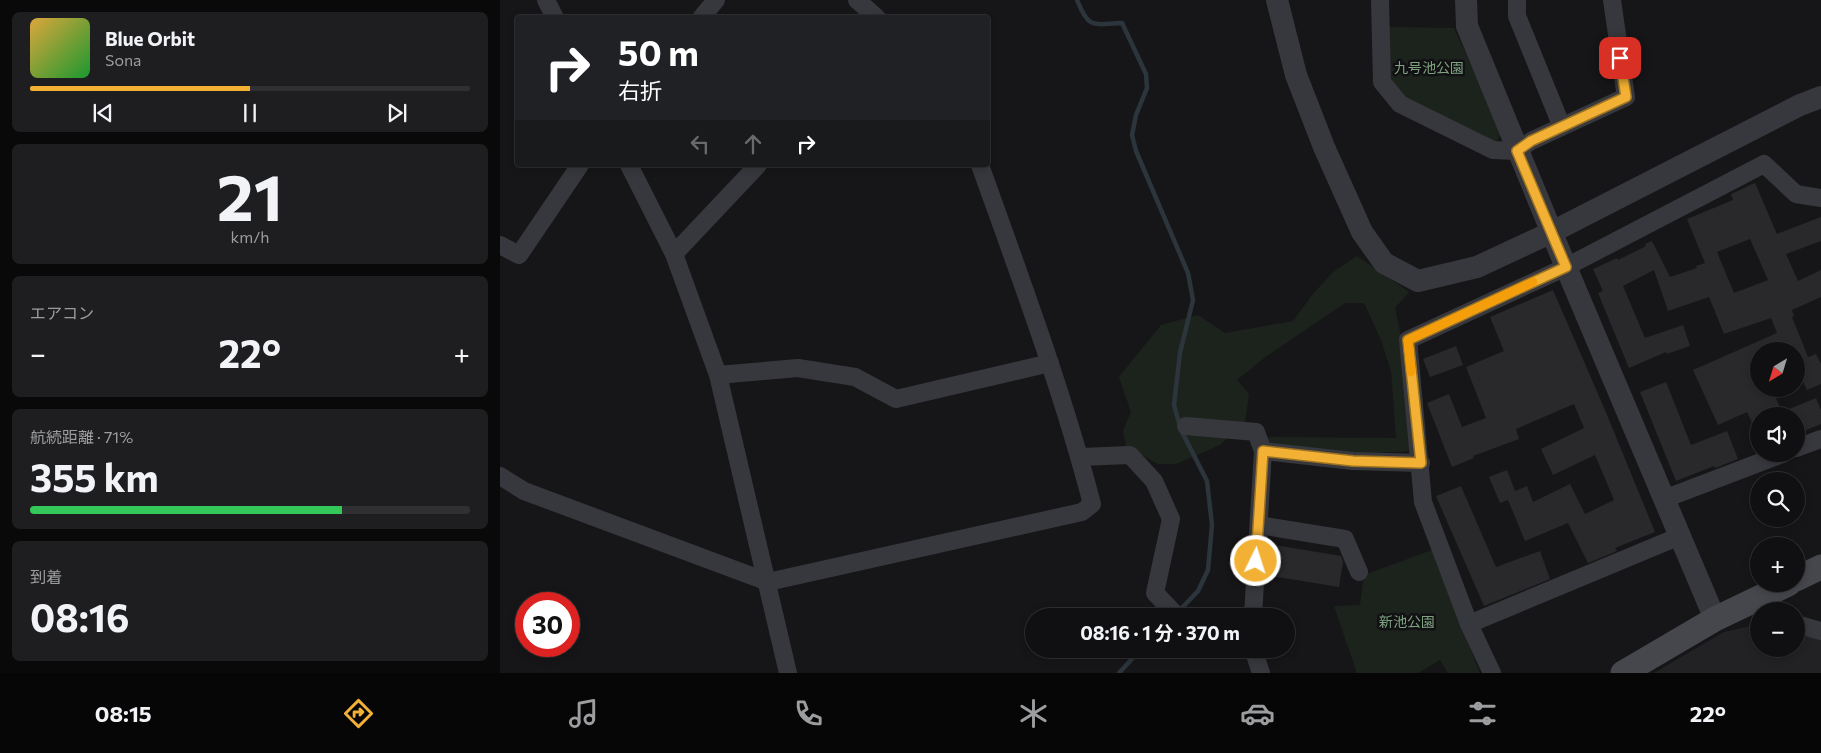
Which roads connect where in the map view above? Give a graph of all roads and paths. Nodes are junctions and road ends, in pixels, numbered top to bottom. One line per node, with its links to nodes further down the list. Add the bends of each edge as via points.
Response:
1 (546, 0): 9 (street)
2 (716, 0): 10 (street)
3 (857, 0): 11 (street)
4 (1277, 0): 20 (street, via 1296,75 1324,147 1362,232 1384,263 1418,281 1477,267)
5 (1380, 0): 14 (street, via 1382,82 1400,104 1493,150)
6 (1466, 0): 14 (street, via 1467,26)
7 (1517, 0): 13 (street, via 1517,16)
8 (1612, 0): 13 (street, via 1626,97)
9 (554, 15)
10 (704, 15)
11 (874, 15)
12 (1821, 97): 20 (street)
13 (1562, 127): 14 (street)
14 (1517, 151): 20 (street)
15 (579, 167): 21 (street, via 519,255)
16 (630, 167): 22 (street)
17 (756, 167): 22 (street)
18 (981, 167): 24 (street)
19 (1821, 198): 23 (street, via 1796,194 1764,164)
20 (1552, 232): 23 (street)
21 (500, 245)
22 (674, 254): 25 (street)
23 (1566, 267): 32 (street, via 1408,340); 34 (street)
24 (1050, 363): 25 (street, via 896,399 855,377 798,368); 30 (street)
25 (718, 375): 40 (street)
26 (1186, 426): 29 (street, via 1256,432)
27 (1821, 439): 28 (street)
28 (1805, 445)
29 (1263, 451): 32 (street, via 1353,461); 35 (street)
30 (1080, 457): 40 (street, via 1092,504 1082,512); 43 (street, via 1130,455 1154,481 1171,519 1155,593)
31 (1761, 462): 34 (street)
32 (1421, 463): 47 (street, via 1423,502)
33 (500, 476): 40 (street, via 524,491)
34 (1664, 499): 36 (street)
35 (1259, 525): 38 (street, via 1345,539); 44 (street)
36 (1680, 536): 46 (street); 47 (street)
37 (1821, 567): 39 (main road)
38 (1359, 572)
39 (1805, 575)
40 (768, 582): 51 (street)
41 (1777, 592): 42 (main road)
42 (1762, 602)
43 (1169, 608)
44 (1254, 608)
45 (1750, 610): 46 (main road)
46 (1715, 619): 54 (main road)
47 (1469, 624): 53 (street)
48 (1805, 627): 49 (street)
49 (1821, 631)
50 (1255, 658): 52 (street)
51 (788, 673)
52 (1260, 673)
53 (1492, 673)
54 (1623, 673)

